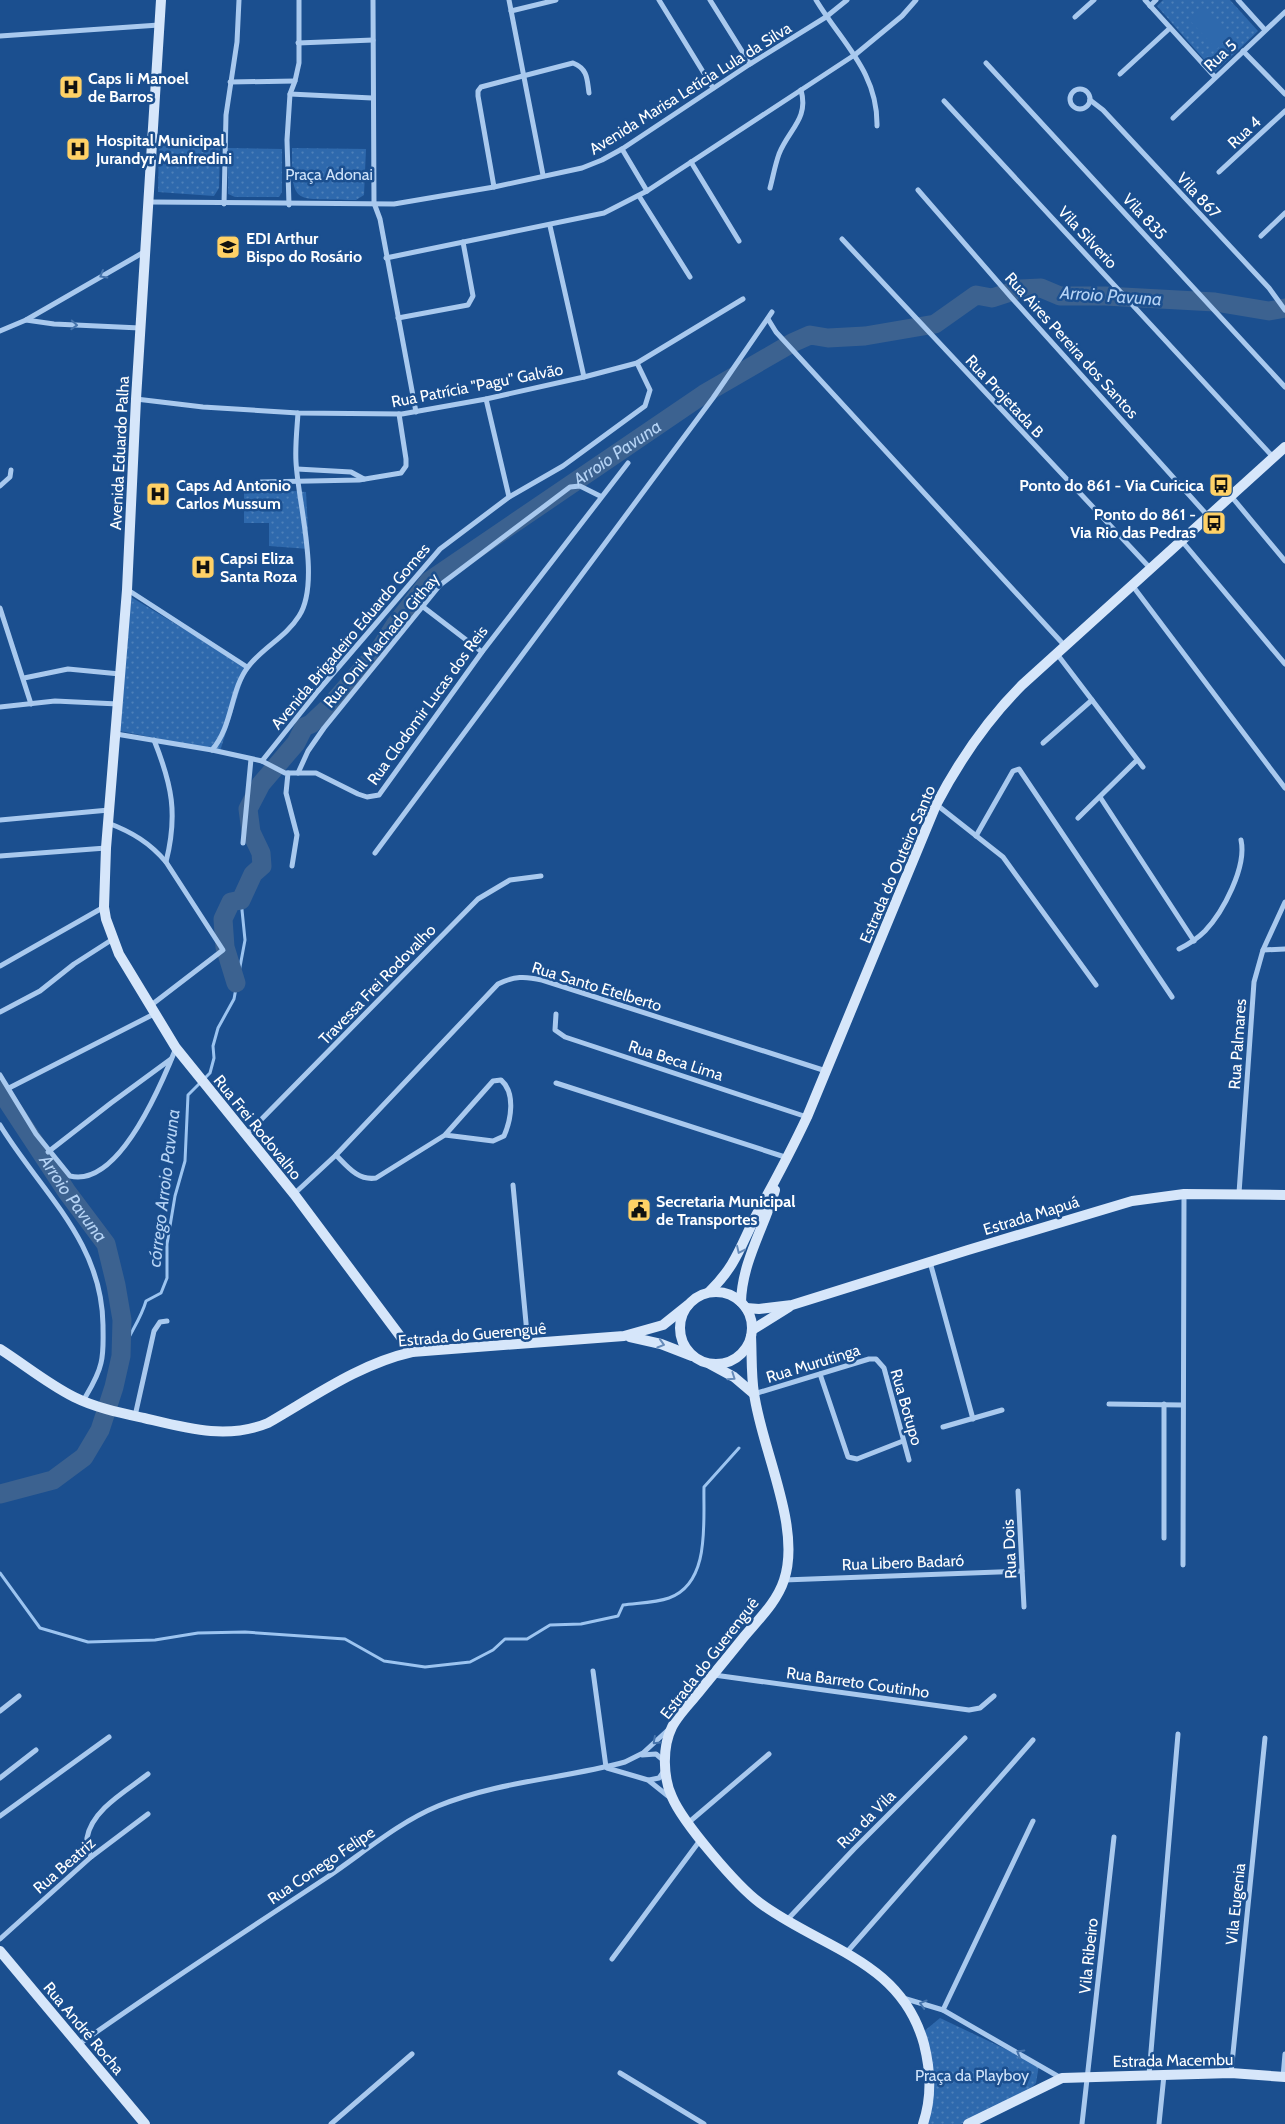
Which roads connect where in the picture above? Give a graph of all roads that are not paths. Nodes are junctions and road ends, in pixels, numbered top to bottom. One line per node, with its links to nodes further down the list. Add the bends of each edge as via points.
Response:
1 (161, 0): 21 (street, Avenida Eduardo Palha)
2 (239, 0): 35 (street, via 237,42)
3 (298, 0): 26 (street)
4 (373, 0): 25 (street)
5 (509, 0): 17 (street)
6 (556, 0): 17 (street)
7 (659, 0): 36 (street)
8 (710, 0): 30 (street)
9 (816, 0): 19 (street)
10 (847, 0): 19 (street, Avenida Marisa Letícia Lula da Silva)
11 (916, 0): 28 (street, via 902,16)
12 (1094, 0): 20 (street)
13 (1145, 0): 16 (street)
14 (1156, 0): 16 (street)
15 (1238, 0): 23 (street)
16 (1150, 6): 22 (street)
17 (511, 11): 32 (street)
18 (1285, 12): 23 (street, Rua 5)
19 (826, 17): 28 (street); 30 (street, Avenida Marisa Letícia Lula da Silva)
20 (1075, 18)
21 (159, 26): 24 (street); 56 (street, Avenida Eduardo Palha)
22 (1170, 28): 31 (street); 33 (street)
23 (1265, 30): 27 (street, Rua 5)
24 (0, 36)
25 (373, 40): 26 (street); 41 (street)
26 (298, 43): 34 (street)
27 (1243, 51): 33 (street, Rua 5); 40 (street)
28 (856, 54): 37 (street); 46 (street, via 874,93)
29 (986, 63): 79 (street, Vila 835)
30 (750, 64): 36 (street, Avenida Marisa Letícia Lula da Silva)
31 (1120, 74)
32 (524, 76): 39 (street, via 573,63 586,72); 50 (street); 51 (street, via 481,87 478,91)
33 (1215, 77): 45 (street, Rua 5)
34 (296, 81): 35 (street); 38 (street)
35 (230, 82): 58 (street)
36 (713, 88): 47 (street, Avenida Marisa Letícia Lula da Silva)
37 (801, 90): 48 (street); 52 (street, via 804,109 779,155)
38 (290, 94): 41 (street); 59 (street)
39 (589, 94)
40 (1285, 94)
41 (372, 98): 57 (street)
42 (1090, 100): 70 (street, Vila 867, via 1103,110)
43 (944, 101): 86 (street, Vila Silverio)
44 (1285, 111): 49 (street, Rua 4)
45 (1174, 118)
46 (877, 126)
47 (622, 149): 50 (street, Avenida Marisa Letícia Lula da Silva, via 582,168); 54 (street)
48 (691, 162): 54 (street); 64 (street)
49 (1219, 172)
50 (543, 175): 51 (street, Avenida Marisa Letícia Lula da Silva)
51 (494, 187): 57 (street, Avenida Marisa Letícia Lula da Silva, via 408,202)
52 (770, 188)
53 (918, 190): 97 (street, Rua Aires Pereira dos Santos)
54 (647, 191): 55 (street)
55 (639, 196): 61 (street, via 604,214); 68 (street)
56 (149, 202): 58 (street, Avenida Marisa Letícia Lula da Silva); 66 (street, Avenida Eduardo Palha)
57 (374, 203): 59 (street, Avenida Marisa Letícia Lula da Silva); 67 (street)
58 (224, 204): 59 (street, Avenida Marisa Letícia Lula da Silva)
59 (289, 204)
60 (1285, 213): 62 (street)
61 (550, 226): 65 (street); 78 (street)
62 (1262, 236)
63 (842, 239): 100 (street, Rua Projetada B)
64 (739, 241)
65 (463, 242): 67 (street); 72 (street, via 472,302)
66 (146, 251): 74 (street, one-way to 74); 75 (street, Avenida Eduardo Palha)
67 (386, 258): 72 (street)
68 (690, 277)
69 (743, 299): 77 (street, Rua Patrícia "Pagu" Galvão)
70 (1285, 310)
71 (772, 312): 73 (street)
72 (398, 318): 82 (street)
73 (768, 319): 105 (street, via 776,332); 136 (street)
74 (26, 320): 75 (street, one-way to 75); 76 (street)
75 (142, 328): 80 (street, Avenida Eduardo Palha)
76 (0, 331)
77 (637, 363): 78 (street, Rua Patrícia "Pagu" Galvão); 96 (street, Avenida Brigadeiro Eduardo Gomes, via 650,390 645,406 563,466)
78 (584, 377): 81 (street, Rua Patrícia "Pagu" Galvão)
79 (1285, 387)
80 (136, 399): 83 (street, Rua Patrícia "Pagu" Galvão); 102 (street, Avenida Eduardo Palha)
81 (486, 399): 82 (street, Rua Patrícia "Pagu" Galvão); 96 (street)
82 (416, 412): 84 (street, Rua Patrícia "Pagu" Galvão)
83 (298, 413): 84 (street, Rua Patrícia "Pagu" Galvão); 89 (street)
84 (399, 414): 90 (street, via 406,466 401,473)
85 (1285, 448): 86 (street, Estrada do Outeiro Santo)
86 (1274, 458): 95 (street, Estrada do Outeiro Santo)
87 (628, 462): 94 (street, Rua Clodomir Lucas dos Reis)
88 (11, 470): 93 (street, via 10,478)
89 (297, 470): 90 (street, via 351,472); 91 (street)
90 (364, 479): 91 (street)
91 (298, 481): 92 (street); 108 (street, via 307,552 307,598 299,617)
92 (262, 482)
93 (0, 486)
94 (600, 496): 103 (street, Rua Onil Machado Githay, via 580,486 570,488 452,575); 106 (street, Rua Clodomir Lucas dos Reis)
95 (1230, 496): 97 (street, Estrada do Outeiro Santo); 99 (street)
96 (509, 497): 121 (street, Avenida Brigadeiro Eduardo Gomes, via 440,549 419,571)
97 (1208, 516): 98 (street, Estrada do Outeiro Santo)
98 (1180, 539): 100 (street, Estrada do Outeiro Santo); 107 (street)
99 (1285, 561)
100 (1150, 568): 101 (street, Estrada do Outeiro Santo)
101 (1132, 584): 105 (street, Estrada do Outeiro Santo); 125 (street)
102 (127, 590): 108 (street); 109 (street, Avenida Eduardo Palha)
103 (422, 606): 106 (street); 124 (street, Rua Onil Machado Githay, via 319,735)
104 (0, 608): 110 (street)
105 (1061, 650): 111 (street); 127 (street, Estrada do Outeiro Santo, via 995,714 962,759)
106 (482, 652): 124 (street, Rua Clodomir Lucas dos Reis, via 378,795 367,797 316,773)
107 (1285, 664)
108 (247, 667): 118 (street, via 221,738)
109 (120, 674): 110 (street, via 68,669); 113 (street, Avenida Eduardo Palha)
110 (24, 678): 112 (street)
111 (1092, 700): 117 (street); 120 (street)
112 (31, 704): 113 (street, via 76,700); 114 (street)
113 (118, 704): 115 (street, Avenida Eduardo Palha)
114 (0, 707)
115 (116, 734): 116 (street, Rua Clodomir Lucas dos Reis); 128 (street, Avenida Eduardo Palha)
116 (154, 740): 118 (street, Rua Clodomir Lucas dos Reis); 138 (street, via 166,769 173,803 173,825)
117 (1043, 743)
118 (212, 750): 119 (street, Rua Clodomir Lucas dos Reis)
119 (251, 759): 121 (street, Rua Clodomir Lucas dos Reis); 134 (street)
120 (1137, 760): 122 (street); 126 (street)
121 (262, 762): 123 (street, Rua Clodomir Lucas dos Reis)
122 (1142, 767)
123 (287, 773): 124 (street, Rua Clodomir Lucas dos Reis); 139 (street, via 286,793 297,835)
124 (298, 773)
125 (1285, 788)
126 (1100, 797): 129 (street); 144 (street)
127 (936, 805): 132 (street); 156 (street, Estrada do Outeiro Santo)
128 (109, 810): 130 (street); 131 (street, Avenida Eduardo Palha)
129 (1078, 818)
130 (0, 820)
131 (108, 823): 135 (street, Avenida Eduardo Palha); 138 (street, via 142,839)
132 (976, 836): 149 (street, via 1010,865); 150 (street, via 1013,771 1020,769)
133 (1240, 840): 144 (street, via 1243,851 1236,877 1213,921)
134 (243, 843)
135 (106, 848): 137 (street); 142 (street, Avenida Eduardo Palha)
136 (375, 853)
137 (0, 856)
138 (166, 862): 151 (street, via 223,950)
139 (292, 866)
140 (541, 876): 162 (street, Travessa Frei Rodovalho, via 510,880 478,899)
141 (1285, 902): 147 (street, Rua Palmares)
142 (104, 907): 143 (street, Rua Frei Rodovalho); 148 (street)
143 (113, 939): 151 (street, Rua Frei Rodovalho); 152 (street, via 40,991)
144 (1194, 941): 145 (street)
145 (1179, 948)
146 (1285, 949): 147 (street)
147 (1263, 950): 169 (street, Rua Palmares, via 1254,982)
148 (0, 966)
149 (1096, 985)
150 (1172, 997)
151 (152, 1010): 154 (street, Rua Frei Rodovalho); 159 (street)
152 (0, 1012)
153 (556, 1014): 160 (street, Rua Beca Lima, via 555,1030 565,1037)
154 (176, 1048): 155 (street); 162 (street, Rua Frei Rodovalho)
155 (171, 1059): 164 (street); 164 (street, via 144,1118 110,1161 86,1176 70,1176)
156 (826, 1070): 160 (street, Estrada do Outeiro Santo); 165 (street, Rua Santo Etelberto, via 542,980 511,977 498,984)
157 (0, 1075): 159 (street)
158 (556, 1083): 166 (street)
159 (9, 1088): 164 (street)
160 (807, 1117): 166 (street, Estrada do Outeiro Santo)
161 (0, 1126): 189 (street, via 70,1222 97,1278 103,1318 103,1353)
162 (246, 1135): 170 (street, Rua Frei Rodovalho)
163 (445, 1135): 163 (street, via 493,1141 504,1136 509,1120 506,1084 501,1080 493,1081); 165 (street, via 376,1178 357,1175)
164 (48, 1152)
165 (336, 1155): 170 (street, Rua Santo Etelberto)
166 (788, 1158): 167 (street, Estrada do Outeiro Santo)
167 (779, 1176): 174 (street, Estrada do Outeiro Santo, one-way to 174, via 758,1211 733,1266); 176 (street, Estrada do Outeiro Santo, via 768,1217 744,1270)
168 (513, 1185): 181 (street)
169 (1239, 1193): 171 (street, Estrada Mapuá); 172 (street, Estrada Mapuá)
170 (294, 1194): 183 (street, Rua Frei Rodovalho)
171 (1184, 1194): 173 (street, Estrada Mapuá, via 1116,1205); 192 (street)
172 (1285, 1195)
173 (930, 1262): 177 (street, Estrada Mapuá); 195 (street)
174 (709, 1292): 175 (street); 176 (street, via 727,1293)
175 (688, 1305): 180 (street, Estrada do Guerenguê, via 663,1325); 184 (street, via 683,1313 680,1333 683,1343)
176 (744, 1305): 177 (street, Estrada Mapuá, via 769,1309); 179 (street, via 751,1319)
177 (792, 1305): 179 (street, Estrada Mapuá)
178 (167, 1321): 194 (street, via 160,1322 154,1332)
179 (751, 1333): 186 (street, via 742,1352 735,1358); 188 (street, Estrada do Guerenguê)
180 (624, 1336): 181 (street, Estrada do Guerenguê); 184 (street, Estrada do Guerenguê, one-way to 184, via 661,1344)
181 (528, 1344): 183 (street, Estrada do Guerenguê)
182 (0, 1349): 189 (street, Estrada do Guerenguê, via 65,1392)
183 (412, 1352): 194 (street, Estrada do Guerenguê, via 366,1366 256,1428 234,1432 204,1431)
184 (696, 1358): 186 (street)
185 (880, 1361): 187 (street, Rua Murutinga, via 869,1359); 197 (street, Rua Botupo)
186 (708, 1363): 188 (street, one-way to 188, via 734,1377)
187 (820, 1374): 188 (street, Rua Murutinga); 197 (street, via 848,1457 857,1458)
188 (754, 1394): 203 (street, Estrada do Guerenguê, via 787,1532)
189 (86, 1402): 194 (street, Estrada do Guerenguê)
190 (1110, 1404): 191 (street)
191 (1164, 1404): 192 (street); 200 (street)
192 (1182, 1405): 201 (street)
193 (1002, 1410): 195 (street)
194 (132, 1415)
195 (973, 1419): 196 (street)
196 (943, 1427)
197 (903, 1441): 198 (street, Rua Botupo)
198 (910, 1460)
199 (1018, 1490): 202 (street, Rua Dois)
200 (1164, 1538)
201 (1183, 1565)
202 (1022, 1571): 203 (street, Rua Libero Badaró); 204 (street, Rua Dois)
203 (784, 1580): 206 (street, Estrada do Guerenguê, via 766,1610)
204 (1024, 1607)
205 (593, 1670): 220 (street)
206 (713, 1674): 208 (street, Rua Barreto Coutinho, via 969,1710 980,1708); 210 (street, Estrada do Guerenguê)
207 (20, 1696): 209 (street)
208 (994, 1696)
209 (0, 1711)
210 (672, 1726): 218 (street, Rua Conego Felipe, one-way to 218); 219 (street, Estrada do Guerenguê)
211 (1178, 1734): 245 (street)
212 (109, 1737): 226 (street)
213 (965, 1738): 232 (street, Rua da Vila)
214 (1265, 1738): 243 (street, Vila Eugenia)
215 (1033, 1740): 235 (street)
216 (36, 1750): 222 (street)
217 (768, 1754): 228 (street)
218 (639, 1756): 219 (street, via 659,1755); 220 (street, Rua Conego Felipe)
219 (666, 1766): 223 (street, via 659,1778); 224 (street, Estrada do Guerenguê)
220 (606, 1768): 223 (street, Rua Conego Felipe); 239 (street, Rua Conego Felipe, via 499,1787 435,1807 146,1996)
221 (148, 1774): 231 (street, via 104,1809 95,1821 87,1836)
222 (0, 1778)
223 (648, 1780): 224 (street, Rua Conego Felipe)
224 (672, 1799): 228 (street, Estrada do Guerenguê)
225 (148, 1814): 231 (street, Rua Beatriz)
226 (0, 1816)
227 (1032, 1820): 238 (street)
228 (688, 1823): 230 (street, Estrada do Guerenguê)
229 (1114, 1837): 248 (street, Vila Ribeiro)
230 (700, 1839): 232 (street, Estrada do Guerenguê, via 744,1889); 236 (street)
231 (91, 1857): 233 (street, Rua Beatriz)
232 (787, 1920): 235 (street, Estrada do Guerenguê)
233 (0, 1939)
234 (0, 1951): 239 (street, Rua André Rocha)
235 (847, 1952): 237 (street, Estrada do Guerenguê, via 882,1976)
236 (612, 1959)
237 (903, 1998): 238 (street, Estrada Macembu, one-way to 237); 253 (street, Estrada do Guerenguê, via 920,2031 929,2067 929,2099)
238 (943, 2010): 247 (street, Estrada Macembu, one-way to 238)
239 (77, 2045): 250 (street, Rua André Rocha)
240 (412, 2054): 251 (street)
241 (1285, 2054): 246 (street)
242 (620, 2073): 252 (street)
243 (1231, 2073): 244 (street, Estrada Macembu); 246 (street, Estrada Macembu)
244 (1164, 2075): 245 (street, Estrada Macembu); 256 (street)
245 (1149, 2076): 248 (street, Estrada Macembu)
246 (1284, 2077)
247 (1062, 2078): 248 (street, Estrada Macembu); 249 (street, Estrada Macembu)
248 (1087, 2078): 255 (street, Vila Ribeiro)
249 (985, 2120): 254 (street, Estrada Macembu)
250 (145, 2124)
251 (331, 2124)
252 (704, 2124)
253 (923, 2124)
254 (968, 2124)
255 (1082, 2124)
256 (1159, 2124)

